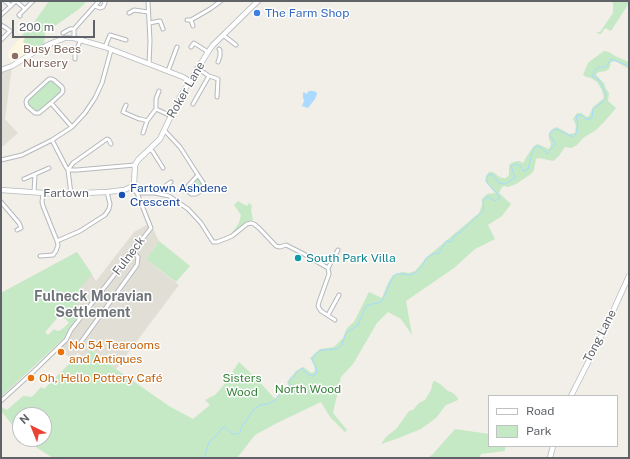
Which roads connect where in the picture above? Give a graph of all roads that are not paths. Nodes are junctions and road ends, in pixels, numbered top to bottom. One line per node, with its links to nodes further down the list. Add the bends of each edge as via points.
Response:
1 (5, 1): 9 (street)
2 (16, 1): 9 (street); 11 (street)
3 (33, 1): 11 (street)
4 (100, 1): 10 (street)
5 (104, 1): 10 (street, via 103,7)
6 (148, 1): 12 (street)
7 (221, 1): 20 (street, via 189,20)
8 (258, 1): 26 (street, Roker Lane)
9 (10, 6): 14 (street)
10 (95, 6): 21 (street)
11 (25, 9): 15 (street)
12 (148, 12): 13 (street, via 134,10); 18 (street)
13 (130, 13)
14 (1, 16)
15 (20, 16)
16 (163, 16): 17 (street)
17 (160, 21): 18 (street); 23 (street)
18 (149, 23): 42 (street)
19 (1, 25): 24 (street)
20 (193, 26)
21 (74, 28): 25 (street); 27 (street)
22 (15, 29): 24 (street)
23 (163, 29)
24 (10, 31): 30 (street)
25 (63, 33)
26 (223, 35): 33 (street); 37 (street, Roker Lane)
27 (74, 38): 29 (street); 44 (street, via 52,43)
28 (197, 38): 32 (street)
29 (81, 39): 34 (street); 40 (street)
30 (1, 40)
31 (126, 40): 34 (street, via 110,35)
32 (194, 43): 36 (street); 39 (street)
33 (236, 44)
34 (105, 47): 38 (street)
35 (177, 47): 45 (street)
36 (191, 47)
37 (216, 47): 39 (street, Roker Lane); 41 (street, via 220,50)
38 (111, 50): 42 (street); 56 (street, via 95,98 85,114)
39 (208, 52): 43 (street, Roker Lane)
40 (75, 59)
41 (218, 62)
42 (149, 64): 45 (street)
43 (197, 68): 46 (street); 47 (street, Roker Lane)
44 (1, 70)
45 (168, 71): 47 (street)
46 (209, 76): 49 (street, via 218,79); 51 (street)
47 (189, 81): 54 (street, Roker Lane)
48 (159, 91): 53 (street)
49 (217, 97)
50 (51, 103): 50 (street, via 39,113 35,113 26,102 52,79 63,90); 56 (street)
51 (193, 104)
52 (126, 105): 55 (street, via 122,114)
53 (156, 109): 54 (street); 55 (street)
54 (171, 116): 57 (street, Roker Lane)
55 (147, 121): 58 (street)
56 (72, 127): 59 (street)
57 (164, 130): 61 (street, Roker Lane, via 160,139); 68 (street, via 180,147)
58 (143, 133)
59 (52, 140): 62 (street, via 22,155); 66 (street)
60 (111, 144): 66 (street, via 107,139)
61 (150, 149): 63 (street, Roker Lane); 65 (street)
62 (1, 160)
63 (135, 164): 66 (street); 71 (street, via 134,184)
64 (49, 168): 67 (street)
65 (163, 168)
66 (68, 170): 78 (street)
67 (35, 175): 69 (street); 73 (street)
68 (198, 175): 68 (street, via 204,188 196,194 191,194 187,190 188,186)
69 (24, 179)
70 (170, 182): 76 (street)
71 (131, 187): 74 (street, Fartown); 75 (street, Fulneck)
72 (1, 190): 73 (street, Fartown)
73 (34, 192): 77 (street, Fartown)
74 (107, 192): 78 (street, Fartown); 81 (street, via 110,204 105,215)
75 (136, 193): 76 (street); 83 (street, Fulneck, via 151,228)
76 (155, 193): 85 (street, via 169,196 188,209 213,242 225,240 250,223 259,228 276,246 280,248 286,245)
77 (43, 194): 78 (street, Fartown); 81 (street, via 43,206)
78 (71, 194)
79 (1, 203): 80 (street, via 19,223 21,228)
80 (17, 230)
81 (58, 241): 84 (street, via 56,251 52,255)
82 (338, 250): 85 (street)
83 (133, 251): 90 (street, via 138,257 137,265); 92 (street, Fulneck, via 71,330 66,340)
84 (43, 255)
85 (328, 268): 88 (street, via 329,274 318,306)
86 (629, 276): 91 (street, Tong Lane)
87 (339, 295): 88 (street)
88 (328, 315): 89 (street)
89 (335, 320)
90 (81, 342)
91 (572, 395)
92 (1, 401)
93 (553, 447): 94 (street)
94 (550, 458)

